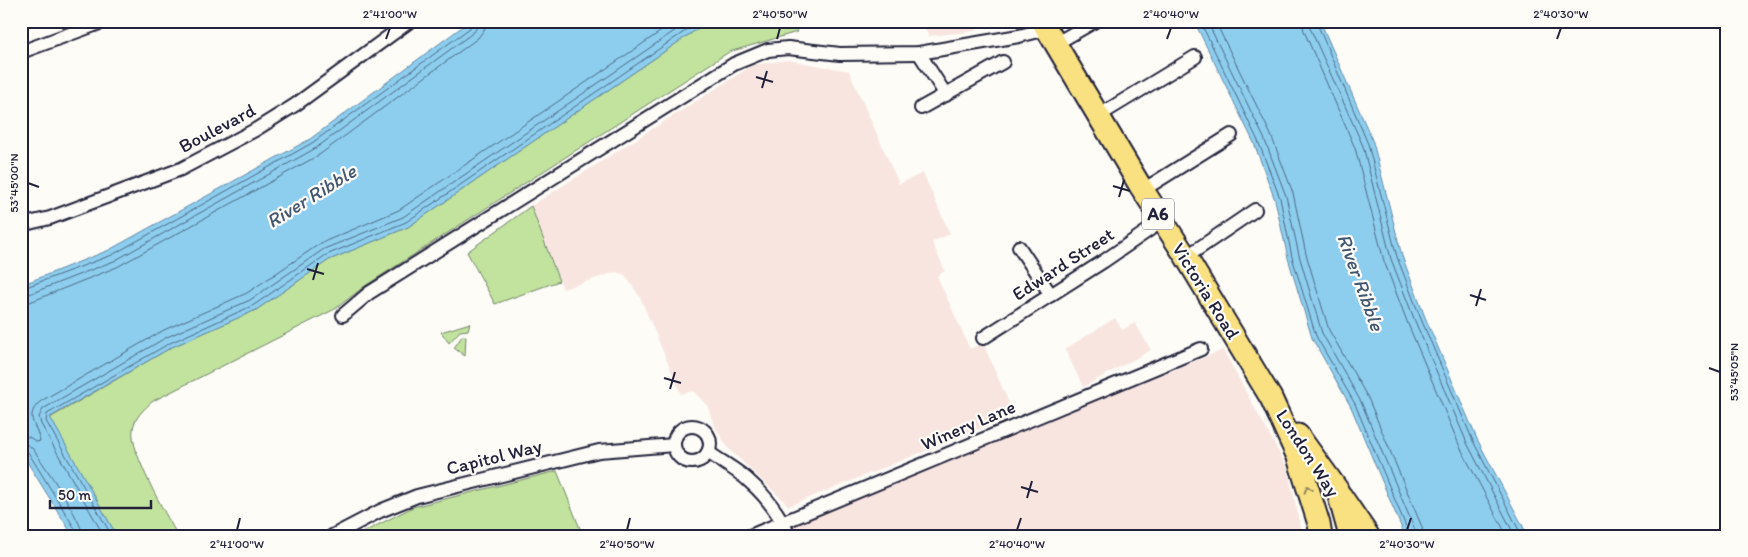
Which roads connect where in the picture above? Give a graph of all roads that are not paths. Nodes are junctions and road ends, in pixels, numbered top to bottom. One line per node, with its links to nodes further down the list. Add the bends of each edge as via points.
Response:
1 (105, 21): 5 (street)
2 (410, 21): 16 (street, Boulevard, via 295,106 247,135 181,169 50,218)
3 (1095, 21): 4 (street)
4 (1048, 29): 6 (street); 11 (highway, Victoria Road / A6)
5 (21, 52)
6 (919, 52): 9 (street); 20 (street, via 840,54 788,48 768,50 734,64 369,293)
7 (1195, 57): 11 (street)
8 (1003, 62): 9 (street)
9 (946, 95): 10 (street)
10 (921, 108)
11 (1098, 116): 13 (highway, Victoria Road / A6)
12 (1231, 135): 13 (street)
13 (1143, 190): 15 (highway, Victoria Road / A6)
14 (1255, 210): 18 (street)
15 (1162, 221): 18 (highway, Victoria Road / A6); 19 (street, Edward Street)
16 (21, 225)
17 (1019, 247): 19 (street)
18 (1186, 257): 23 (highway, Victoria Road / A6)
19 (1051, 295): 21 (street, Edward Street)
20 (343, 315)
21 (982, 338)
22 (1201, 349): 27 (street, Winery Lane)
23 (1271, 398): 26 (highway, London Way / A6); 31 (highway, London Way / A6, one-way to 23, via 1298,457)
24 (674, 445): 25 (street, via 678,456 687,462 701,460); 25 (street, via 680,430 697,427 709,438); 28 (street, Capitol Way, via 599,451 417,496)
25 (708, 452): 27 (street, via 749,480)
26 (1336, 489): 32 (highway, London Way / A6); 33 (main road)
27 (783, 522): 29 (street, Winery Lane); 30 (street)
28 (332, 536)
29 (750, 536)
30 (789, 536)
31 (1321, 536)
32 (1350, 536)
33 (1369, 536)

